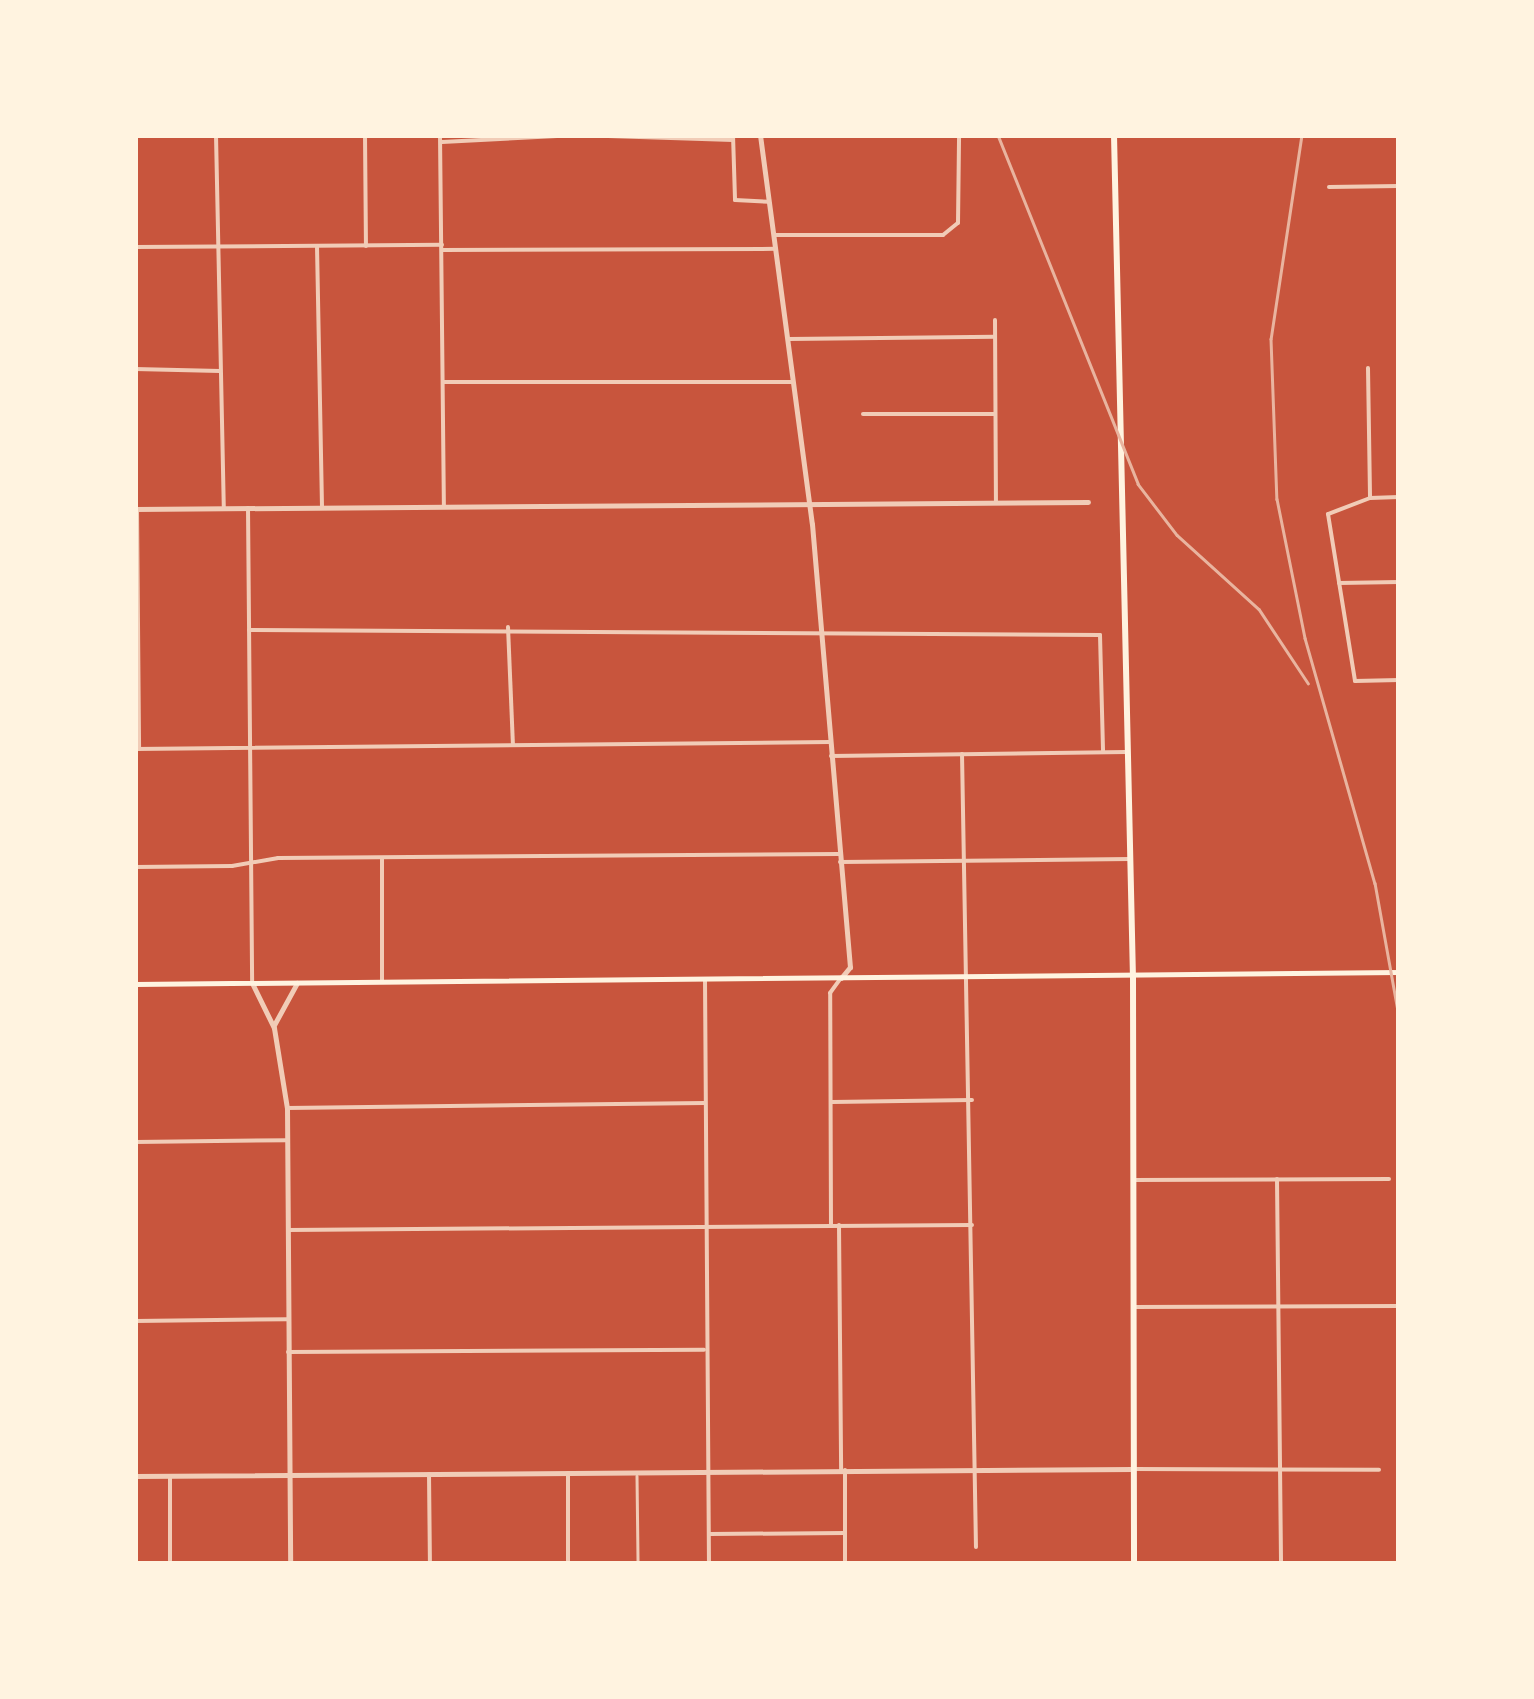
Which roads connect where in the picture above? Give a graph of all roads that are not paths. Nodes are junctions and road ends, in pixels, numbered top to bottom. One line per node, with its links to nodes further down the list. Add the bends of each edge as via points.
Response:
1 (216, 135): 17 (street)
2 (365, 135): 15 (street)
3 (578, 135): 7 (street); 8 (street)
4 (760, 135): 12 (street)
5 (958, 135): 13 (street, via 958,223 943,235)
6 (1114, 135): 51 (main road)
7 (486, 136): 9 (street)
8 (733, 137): 12 (street, via 735,200)
9 (441, 138): 18 (street)
10 (1399, 186): 11 (street)
11 (1328, 187)
12 (769, 202): 13 (street)
13 (774, 234): 19 (street)
14 (317, 246): 15 (street); 17 (street); 36 (street)
15 (366, 246): 18 (street)
16 (135, 247): 17 (street)
17 (217, 247): 25 (street)
18 (442, 247): 19 (street); 26 (street)
19 (776, 249): 22 (street)
20 (995, 320): 21 (street)
21 (995, 336): 22 (street); 29 (street)
22 (789, 340): 27 (street)
23 (1368, 368): 31 (street)
24 (135, 369): 25 (street)
25 (220, 371): 37 (street)
26 (441, 382): 27 (street); 35 (street)
27 (794, 382): 34 (street)
28 (863, 414): 29 (street)
29 (996, 414): 32 (street)
30 (1399, 497): 31 (street)
31 (1370, 498): 41 (street, via 1328,514)
32 (996, 502): 33 (street); 34 (street)
33 (1088, 502)
34 (810, 503): 35 (street); 44 (street)
35 (444, 505): 36 (street)
36 (322, 506): 38 (street)
37 (224, 508): 38 (street); 39 (street)
38 (248, 508): 43 (street)
39 (136, 509): 45 (street)
40 (1399, 582): 41 (street)
41 (1338, 583): 46 (street, via 1355,680)
42 (508, 627): 43 (street); 44 (street); 48 (street)
43 (248, 630): 49 (street)
44 (821, 632): 47 (street); 52 (street, via 1100,634)
45 (136, 639): 50 (street)
46 (1399, 680)
47 (830, 742): 48 (street); 54 (street)
48 (513, 745): 49 (street)
49 (249, 748): 50 (street); 59 (street)
50 (137, 749)
51 (1126, 749): 52 (street); 57 (main road)
52 (1104, 752): 53 (street)
53 (962, 754): 54 (street); 58 (street)
54 (832, 756): 56 (street)
55 (382, 858): 56 (street); 59 (street); 67 (street)
56 (839, 858): 58 (street); 63 (street, via 850,967)
57 (1130, 859): 58 (street); 62 (main road)
58 (966, 860): 64 (street)
59 (251, 863): 60 (street); 68 (street)
60 (135, 867)
61 (1399, 972): 62 (main road)
62 (1133, 976): 64 (main road); 79 (main road)
63 (841, 978): 64 (main road); 65 (main road); 72 (street, via 830,993)
64 (970, 978): 71 (street)
65 (705, 979): 67 (main road); 73 (street)
66 (298, 982): 67 (main road); 68 (main road); 70 (street, via 281,1002)
67 (382, 982)
68 (252, 983): 69 (main road); 70 (street)
69 (135, 984)
70 (274, 1028): 74 (street)
71 (972, 1100): 72 (street); 82 (street)
72 (830, 1102): 80 (street)
73 (706, 1104): 74 (street); 83 (street)
74 (287, 1108): 75 (street)
75 (288, 1140): 76 (street); 84 (street)
76 (135, 1142)
77 (1277, 1179): 78 (street); 79 (street); 85 (street)
78 (1389, 1179)
79 (1133, 1180): 87 (main road)
80 (832, 1225): 81 (street); 83 (street)
81 (839, 1225): 82 (street); 94 (street)
82 (972, 1225): 92 (street)
83 (706, 1226): 84 (street); 90 (street)
84 (288, 1230): 88 (street)
85 (1278, 1305): 86 (street); 87 (street); 95 (street)
86 (1399, 1306)
87 (1133, 1307): 93 (main road)
88 (288, 1319): 89 (street); 91 (street)
89 (135, 1321)
90 (706, 1350): 91 (street); 97 (street)
91 (288, 1352): 103 (street)
92 (976, 1469): 93 (street); 94 (street); 106 (street)
93 (1133, 1469): 95 (street); 114 (main road)
94 (843, 1470): 97 (street); 104 (street)
95 (1280, 1470): 96 (street); 115 (street)
96 (1378, 1470)
97 (708, 1472): 98 (street); 105 (street)
98 (637, 1473): 100 (street); 111 (lane)
99 (429, 1474): 100 (street); 103 (street); 109 (street)
100 (568, 1474): 110 (street)
101 (135, 1476): 102 (street)
102 (170, 1476): 103 (street); 107 (street)
103 (290, 1476): 108 (street)
104 (845, 1533): 105 (street); 113 (street)
105 (709, 1534): 112 (street)
106 (976, 1547)
107 (170, 1564)
108 (290, 1564)
109 (430, 1564)
110 (568, 1564)
111 (638, 1564)
112 (709, 1564)
113 (845, 1564)
114 (1134, 1564)
115 (1281, 1564)

